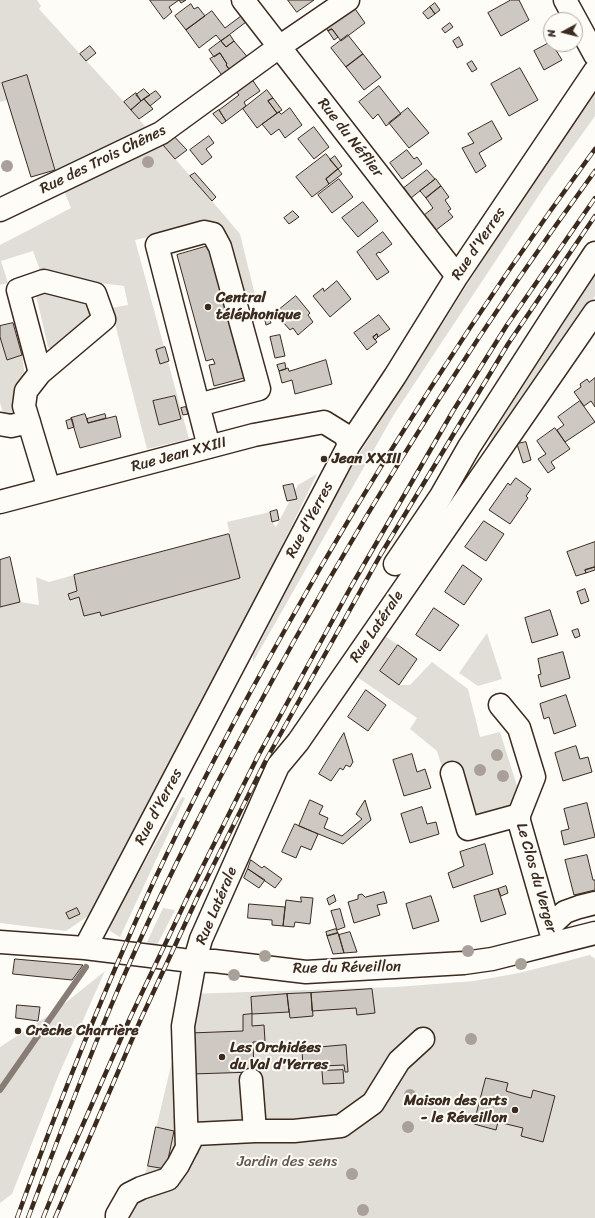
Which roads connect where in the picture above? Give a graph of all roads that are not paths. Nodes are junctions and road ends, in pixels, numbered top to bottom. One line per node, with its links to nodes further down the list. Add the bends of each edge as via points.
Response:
1 (243, 0): 4 (street, Rue du Néflier)
2 (348, 0): 4 (street, Rue des Trois Chênes)
3 (565, 0): 5 (street)
4 (280, 47): 7 (street, Rue des Trois Chênes, via 161,133); 9 (street, Rue du Néflier)
5 (595, 55)
6 (595, 71): 9 (street, Rue d'Yerres)
7 (0, 210)
8 (595, 253): 19 (street)
9 (457, 276): 15 (street, Rue d'Yerres)
10 (595, 312): 28 (street, Rue Latérale, via 298,742 278,766 201,939)
11 (40, 373): 13 (street, via 26,391 24,406)
12 (198, 405): 12 (street, via 157,245 204,232 213,234 220,247 258,389); 16 (street)
13 (29, 422): 14 (street, via 10,426); 17 (street)
14 (0, 424)
15 (349, 445): 16 (street, Rue Jean XXIII, via 345,435 324,422 254,435); 27 (street, Rue d'Yerres)
16 (209, 447): 17 (street, Rue Jean XXIII)
17 (49, 489): 18 (street, Rue Jean XXIII)
18 (0, 502)
19 (395, 564)
20 (500, 705): 22 (street, Le Clos du Verger, via 519,728 534,777)
21 (452, 773): 22 (street, via 468,829)
22 (519, 815): 25 (street, Le Clos du Verger)
23 (595, 903): 25 (street, via 565,912)
24 (595, 933): 25 (street, Rue du Réveillon)
25 (552, 934): 28 (street, Rue du Réveillon, via 492,959 464,963 306,972)
26 (0, 942): 27 (street, Rue du Réveillon)
27 (85, 948): 28 (street, Rue du Réveillon)
28 (195, 960): 32 (street, Rue Latérale, via 184,1026)
29 (423, 1039): 31 (street, via 399,1061 373,1103 341,1126 294,1131)
30 (251, 1080): 31 (street)
31 (255, 1131): 32 (street, via 194,1134)
32 (187, 1148): 33 (street, via 168,1179 129,1194)
33 (117, 1218)

